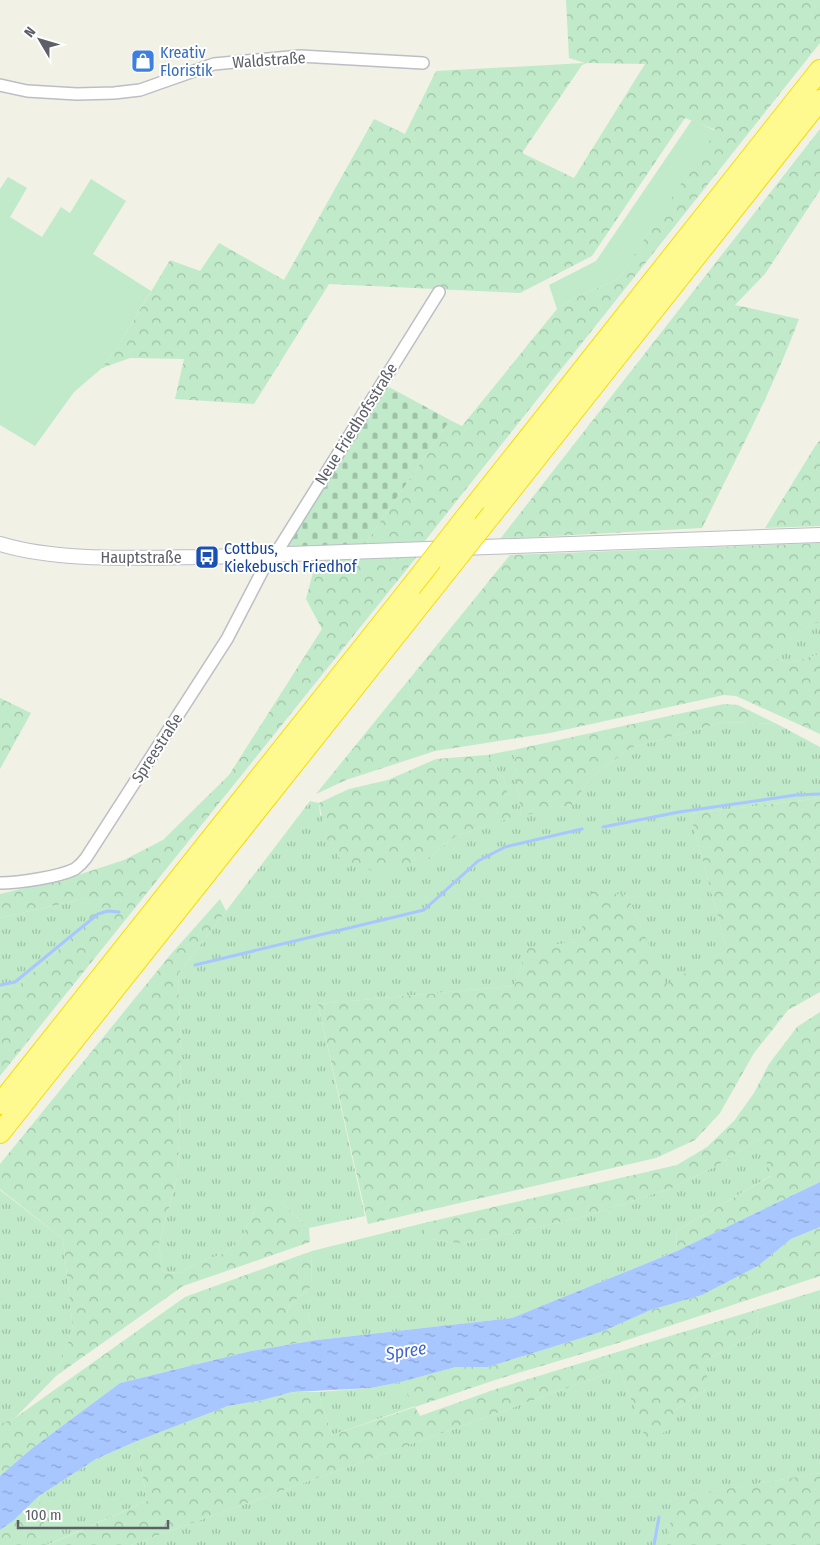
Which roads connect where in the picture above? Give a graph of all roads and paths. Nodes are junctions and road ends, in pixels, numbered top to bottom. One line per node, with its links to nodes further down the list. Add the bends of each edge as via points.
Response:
1 (423, 63): 3 (street, Waldstraße, via 300,56 214,64 140,90 114,93 27,91)
2 (820, 70): 10 (highway, bridge)
3 (0, 85)
4 (820, 100): 11 (highway, bridge)
5 (439, 292): 8 (street, Neue Friedhofsstraße)
6 (820, 535): 8 (street, Hauptstraße)
7 (0, 544): 8 (street, Hauptstraße, via 30,551 108,558)
8 (272, 556): 9 (street, Spreestraße, via 227,639 86,858 77,868 65,873)
9 (0, 883)
10 (0, 1104)
11 (0, 1133)

